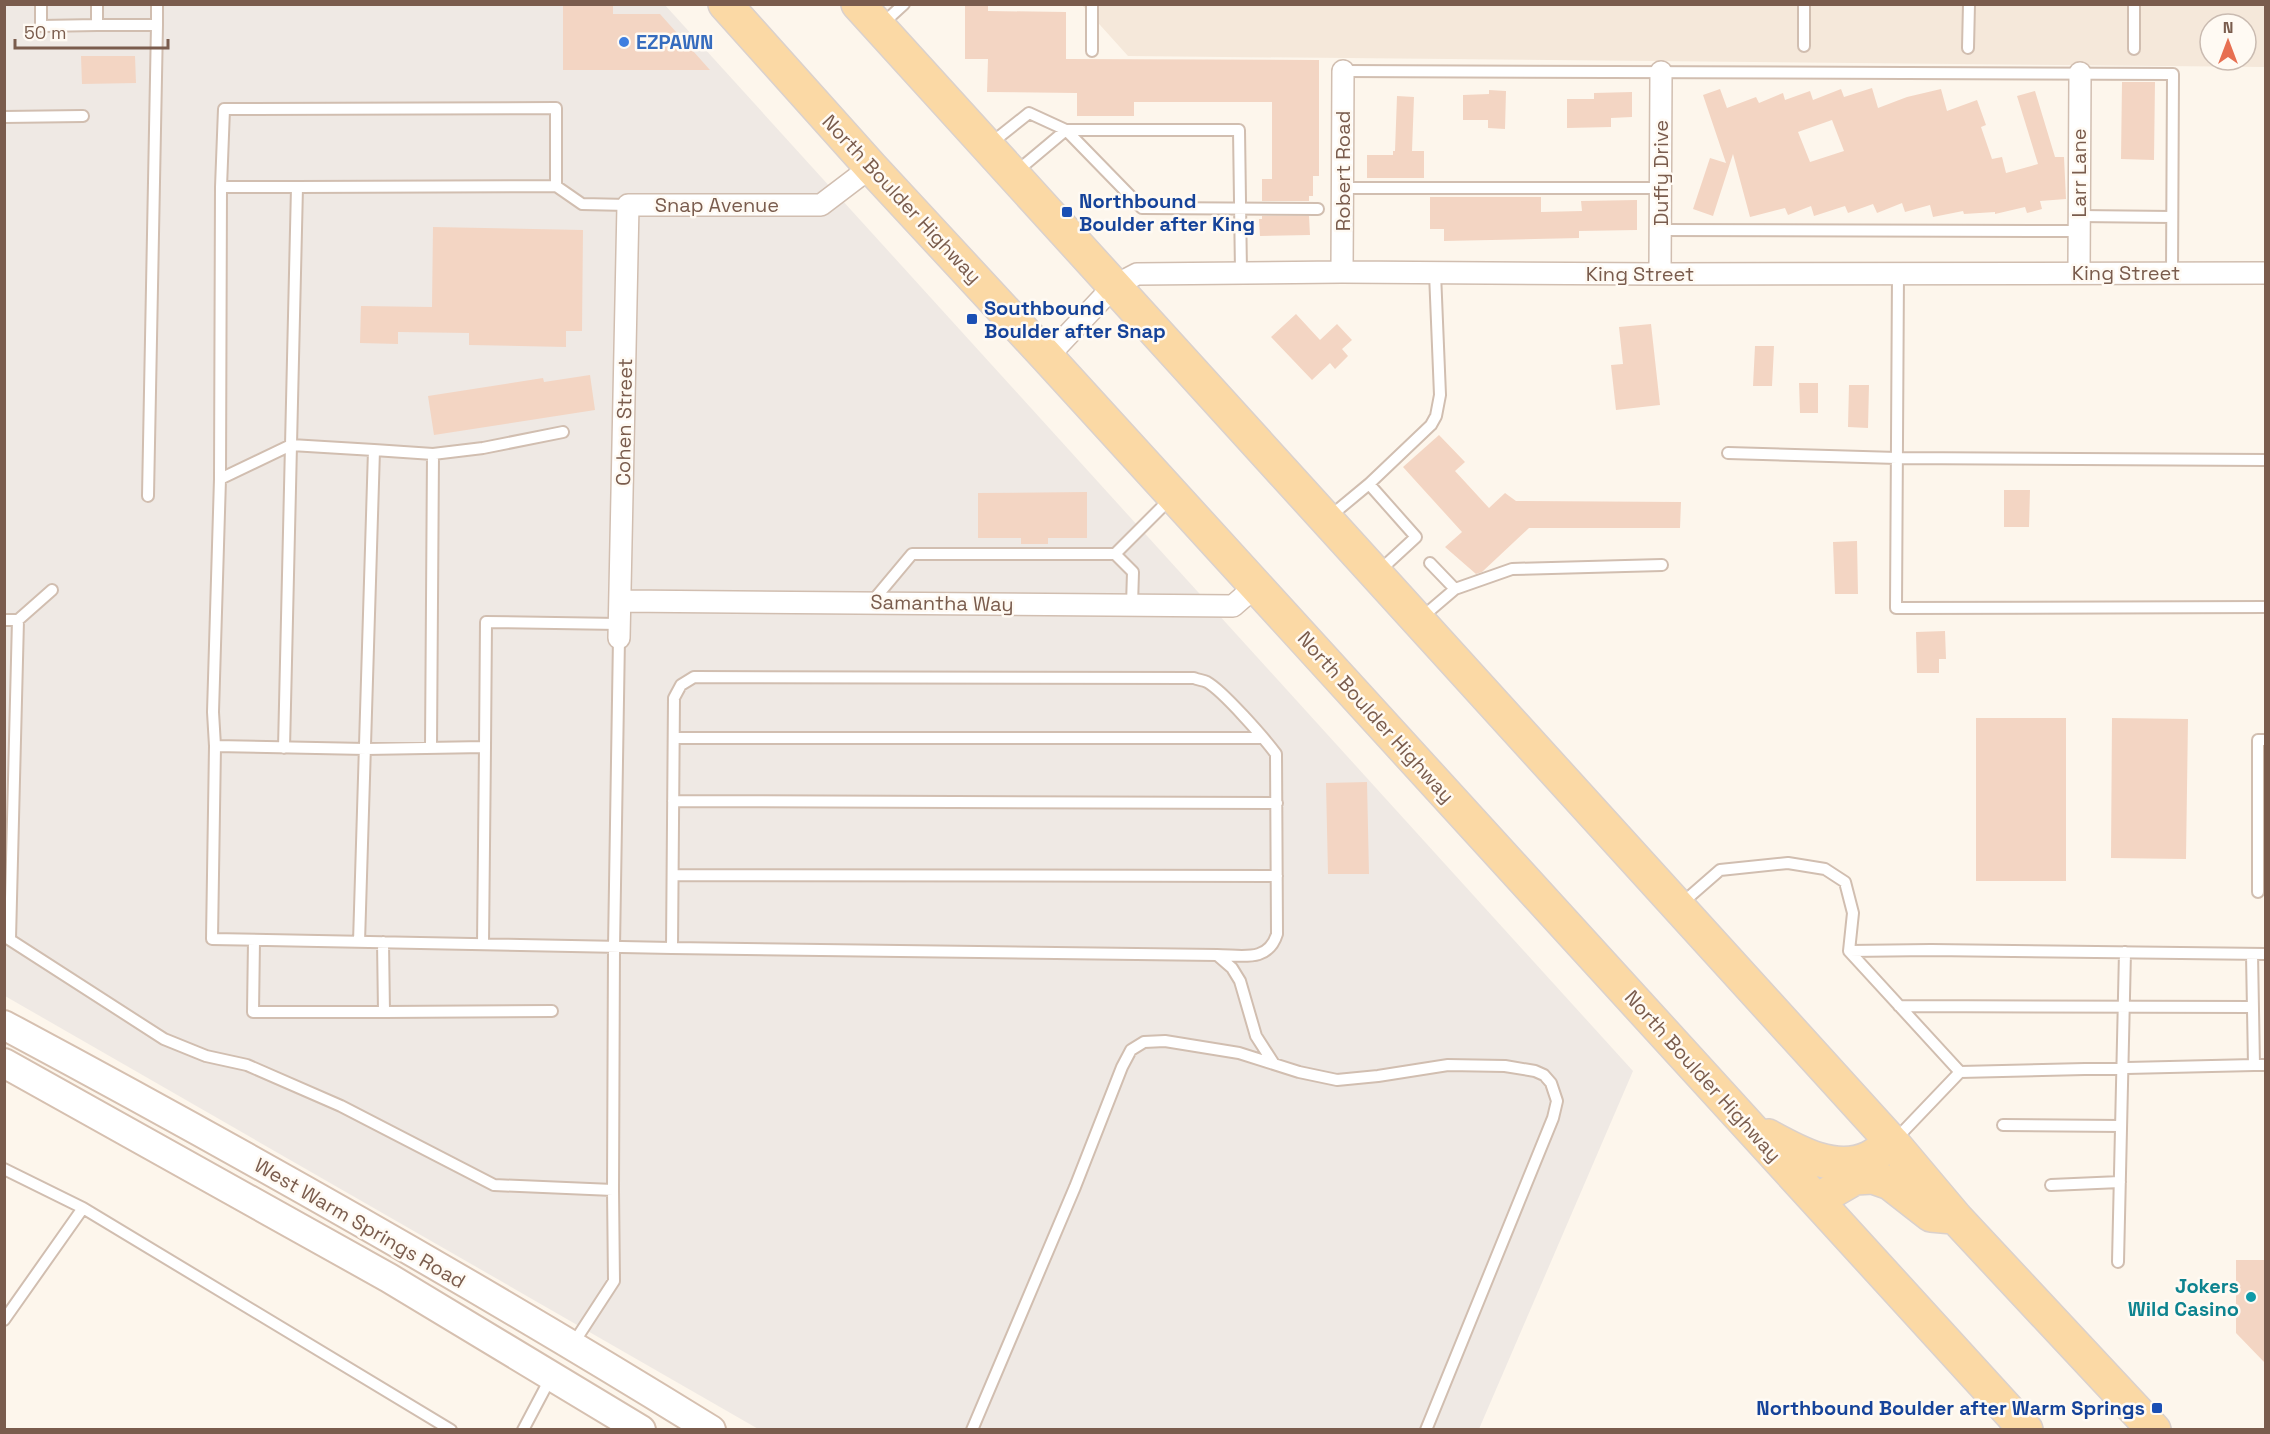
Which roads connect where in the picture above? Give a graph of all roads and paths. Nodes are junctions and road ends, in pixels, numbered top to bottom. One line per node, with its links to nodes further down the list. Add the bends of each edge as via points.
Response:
1 (41, 4): 11 (lane, via 41,26)
2 (97, 4): 11 (lane)
3 (157, 4): 12 (lane)
4 (725, 4): 24 (main road, North Boulder Highway)
5 (904, 4): 10 (lane)
6 (1092, 4): 16 (lane)
7 (1804, 4): 13 (lane)
8 (1969, 4): 14 (lane)
9 (2134, 4): 15 (lane)
10 (868, 16): 23 (main road)
11 (97, 25): 12 (lane)
12 (157, 25): 56 (lane)
13 (1804, 46)
14 (1968, 48)
15 (2134, 49)
16 (1092, 51)
17 (1343, 71): 18 (lane); 29 (street, Robert Road)
18 (1661, 72): 19 (lane); 30 (street, Duffy Drive)
19 (2080, 73): 34 (lane, via 2173,74); 35 (street, Larr Lane)
20 (83, 116): 21 (lane)
21 (4, 117)
22 (1066, 130): 23 (lane, via 1029,114); 25 (lane); 33 (lane, via 1142,208); 33 (lane, via 1239,130)
23 (987, 147): 25 (main road)
24 (871, 167): 31 (street, Snap Avenue, via 821,205); 46 (main road, North Boulder Highway)
25 (1013, 175): 45 (main road)
26 (556, 186): 27 (lane, via 556,108 224,109); 28 (lane); 31 (lane, Snap Avenue, via 582,204)
27 (221, 187): 28 (lane); 54 (lane)
28 (297, 187): 48 (lane)
29 (1342, 188): 30 (lane); 38 (street, Robert Road)
30 (1660, 188): 36 (street, Duffy Drive)
31 (628, 205): 66 (street, Cohen Street)
32 (1318, 209): 33 (lane)
33 (1240, 210): 37 (lane)
34 (2172, 218): 35 (lane); 42 (lane)
35 (2079, 223): 36 (lane); 39 (street, Larr Lane)
36 (1660, 230): 44 (street, Duffy Drive)
37 (1241, 272): 38 (street, King Street); 45 (street, King Street, via 1137,274)
38 (1342, 272): 40 (street, King Street)
39 (2079, 272): 41 (street, King Street); 42 (street, King Street)
40 (1435, 273): 44 (street, King Street); 55 (lane, via 1440,395 1436,416)
41 (1898, 273): 44 (street, King Street); 52 (lane)
42 (2172, 273): 43 (street, King Street)
43 (2265, 273)
44 (1660, 274)
45 (1114, 286): 46 (street, King Street); 58 (main road)
46 (1047, 357): 57 (main road, North Boulder Highway)
47 (563, 432): 51 (lane)
48 (291, 445): 49 (lane); 54 (lane); 79 (lane)
49 (374, 450): 51 (lane); 81 (lane)
50 (1728, 453): 52 (lane)
51 (433, 454): 80 (lane)
52 (1897, 458): 53 (lane); 69 (lane, via 1896,608)
53 (2265, 460)
54 (220, 479): 77 (lane)
55 (1369, 484): 58 (lane); 62 (lane, via 1416,537)
56 (148, 496)
57 (1174, 496): 59 (lane); 63 (main road, North Boulder Highway)
58 (1326, 519): 62 (main road)
59 (1115, 555): 67 (lane, via 912,554); 68 (lane, via 1133,572)
60 (1430, 563): 64 (lane)
61 (1662, 565): 64 (lane, via 1512,569)
62 (1376, 574): 72 (main road)
63 (1256, 586): 68 (street, Samantha Way, via 1233,606); 111 (main road, North Boulder Highway)
64 (1455, 589): 72 (lane)
65 (52, 590): 71 (lane)
66 (620, 601): 67 (street, Samantha Way); 73 (street, Cohen Street)
67 (871, 603): 68 (street, Samantha Way)
68 (1132, 605)
69 (2265, 607)
70 (4, 620): 71 (lane)
71 (18, 620): 88 (lane)
72 (1418, 621): 87 (main road)
73 (619, 631): 78 (lane, via 486,622); 93 (lane)
74 (674, 738): 75 (lane); 75 (lane, via 674,698 681,685 694,677 721,676 1194,678 1217,690); 82 (lane)
75 (1263, 738): 83 (lane, via 1276,754)
76 (2265, 740): 86 (lane, via 2258,740)
77 (215, 746): 79 (lane); 89 (lane, via 212,939)
78 (485, 747): 80 (lane); 92 (lane)
79 (284, 748): 81 (lane)
80 (431, 748): 81 (lane)
81 (366, 749): 90 (lane)
82 (673, 801): 83 (lane); 84 (lane)
83 (1277, 803): 85 (lane)
84 (673, 875): 85 (lane); 94 (lane)
85 (1277, 876): 99 (lane, via 1277,934 1273,946 1265,954)
86 (2258, 892)
87 (1678, 906): 95 (lane, via 1720,870 1788,863 1825,869 1845,882 1853,913); 114 (main road)
88 (7, 938): 118 (lane, via 164,1038 206,1056 247,1065 341,1106 494,1185)
89 (254, 941): 90 (lane); 104 (lane, via 253,1012)
90 (359, 942): 91 (lane)
91 (383, 942): 92 (lane); 104 (lane)
92 (483, 944): 93 (lane)
93 (614, 947): 94 (lane); 118 (lane)
94 (672, 948): 99 (lane)
95 (1849, 951): 96 (lane); 100 (lane)
96 (2125, 952): 97 (lane); 101 (lane)
97 (2252, 954): 98 (lane); 102 (lane)
98 (2265, 954)
99 (1217, 955): 107 (lane, via 1240,981 1256,1036)
100 (1899, 1006): 101 (lane); 110 (lane)
101 (2124, 1007): 102 (lane); 109 (lane)
102 (2253, 1007): 108 (lane)
103 (552, 1011): 104 (lane)
104 (384, 1012)
105 (4, 1025): 124 (main road, West Warm Springs Road, via 293,1184)
106 (4, 1063): 125 (main road, West Warm Springs Road, via 290,1221)
107 (1274, 1064): 130 (lane, via 1239,1053 1165,1041 1144,1042 1131,1050); 131 (lane, via 1338,1080 1448,1065 1505,1066 1535,1071 1555,1090 1553,1118)
108 (2260, 1065): 109 (lane)
109 (2122, 1067): 110 (lane); 113 (lane)
110 (1960, 1072): 114 (lane)
111 (1748, 1125): 114 (main road, via 1816,1160 1843,1164 1868,1159); 119 (main road, North Boulder Highway)
112 (2002, 1125): 113 (lane)
113 (2121, 1126): 116 (lane)
114 (1892, 1142): 121 (main road)
115 (4, 1169): 120 (lane)
116 (2120, 1182): 117 (lane); 122 (lane)
117 (2051, 1185)
118 (613, 1190): 124 (lane, via 614,1281)
119 (1817, 1200): 121 (main road, via 1855,1178 1873,1177 1890,1183 1931,1215); 132 (main road, North Boulder Highway)
120 (83, 1208): 123 (lane); 126 (lane)
121 (1956, 1218): 133 (main road)
122 (2118, 1262)
123 (4, 1320)
124 (573, 1345): 125 (main road); 129 (main road, West Warm Springs Road)
125 (552, 1375): 127 (lane); 128 (main road, West Warm Springs Road)
126 (451, 1430)
127 (523, 1430)
128 (641, 1430)
129 (711, 1430)
130 (972, 1430)
131 (1426, 1430)
132 (2026, 1430)
133 (2154, 1430)

